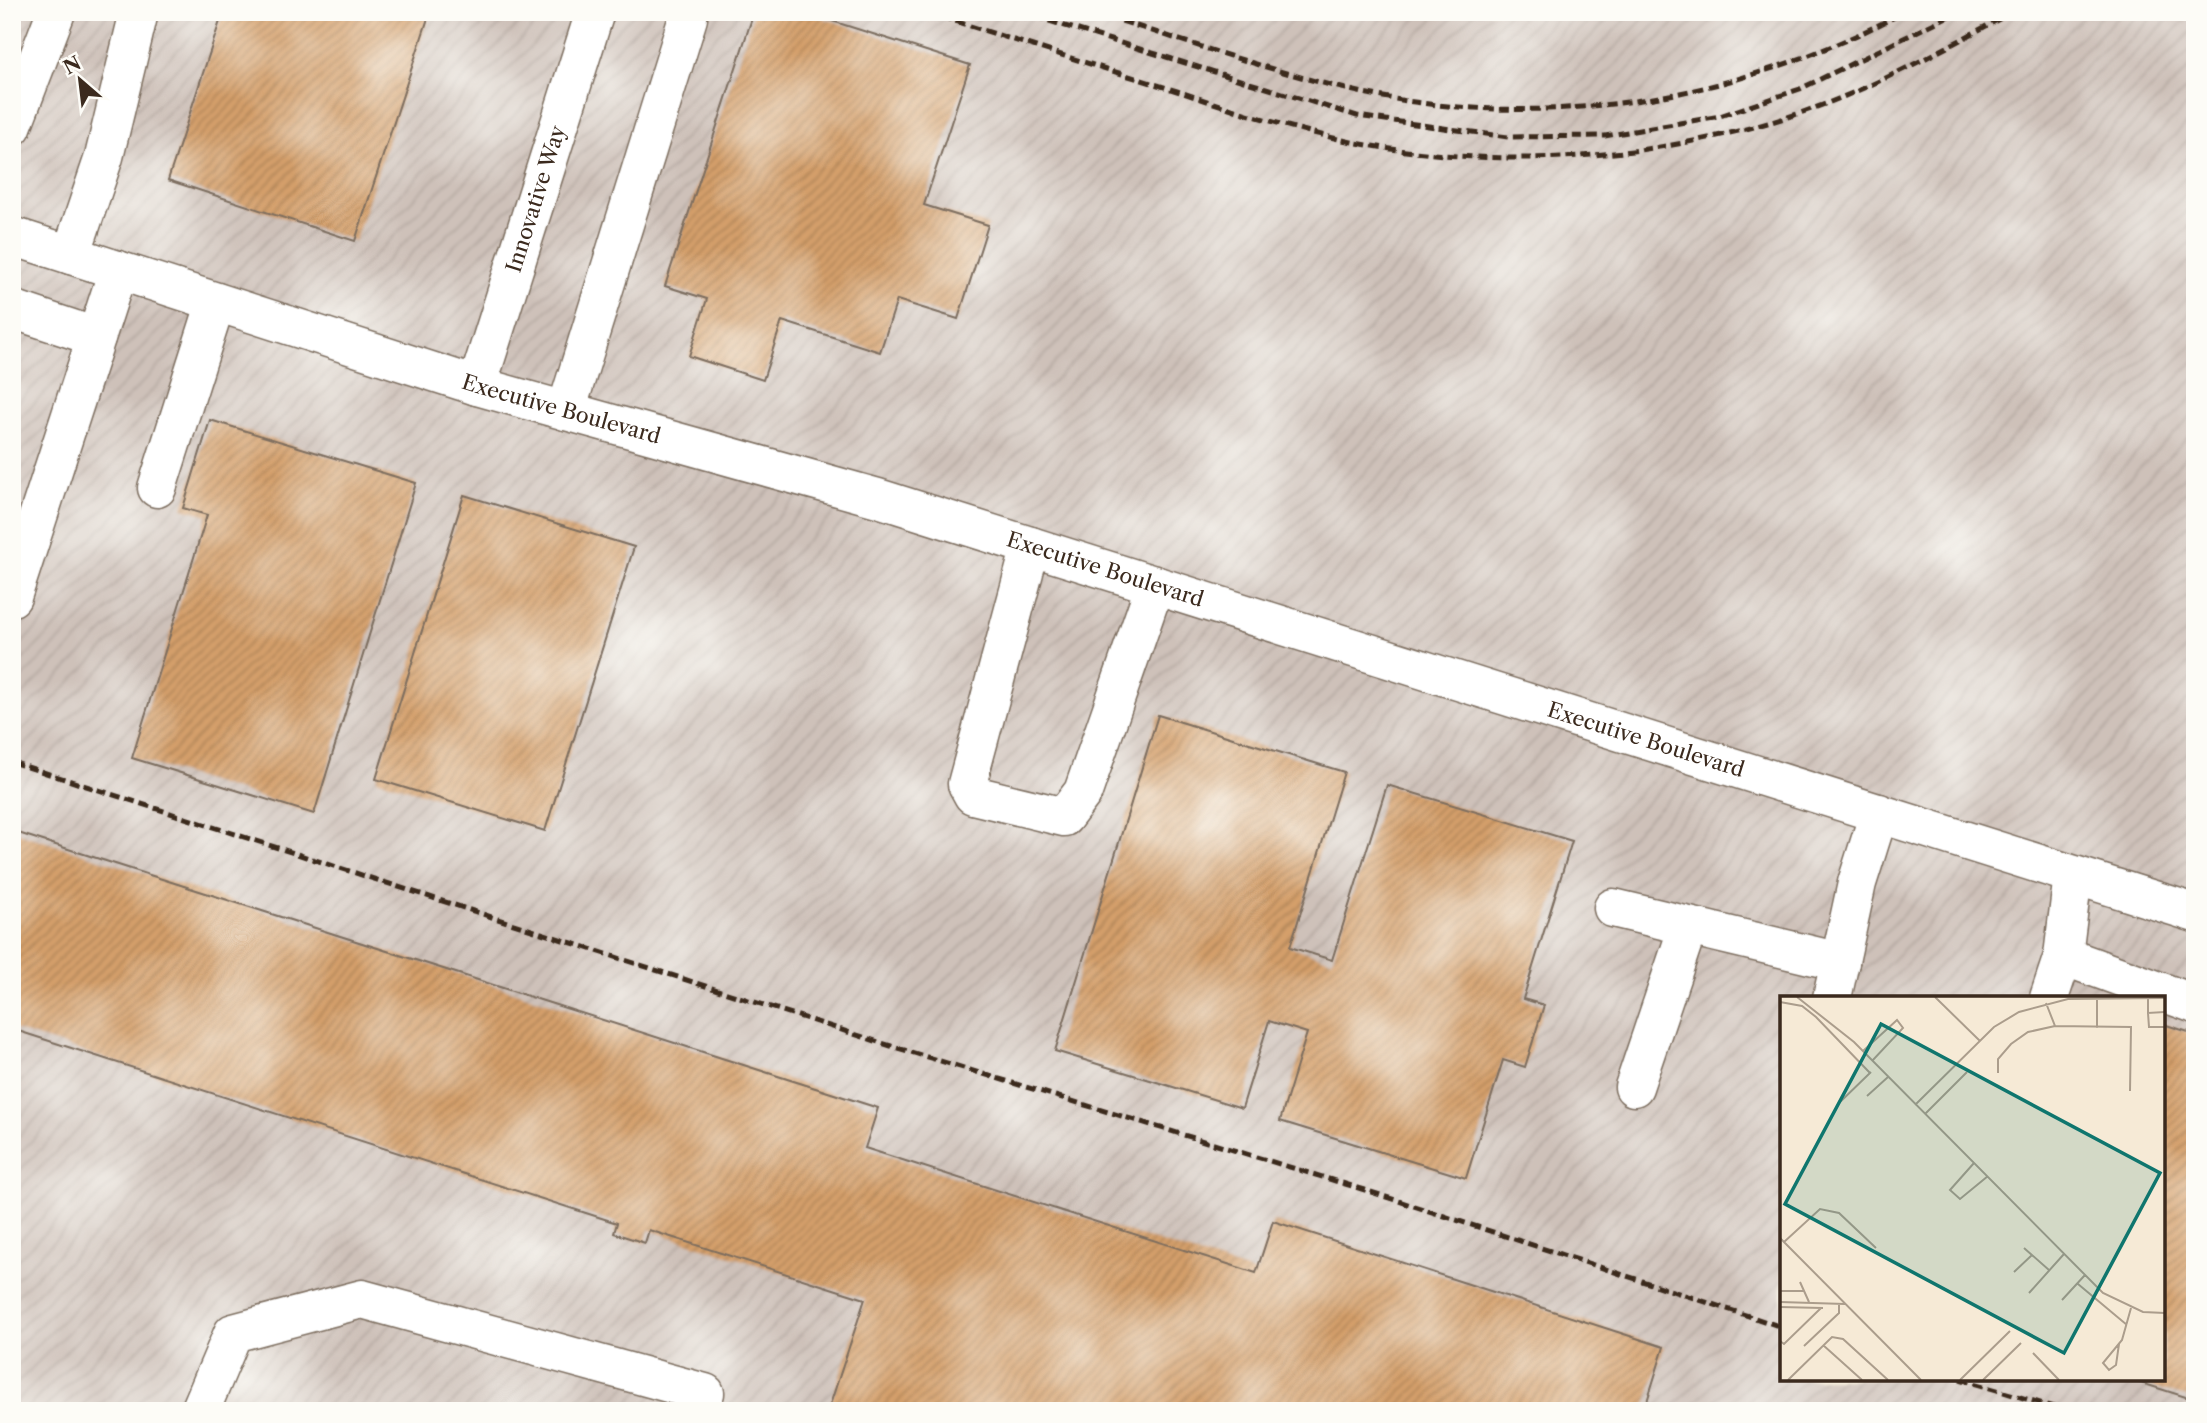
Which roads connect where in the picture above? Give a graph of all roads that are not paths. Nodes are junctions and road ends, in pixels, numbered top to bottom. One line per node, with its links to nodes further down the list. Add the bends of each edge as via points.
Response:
1 (56, 12): 5 (street)
2 (139, 12): 7 (street, via 104,157)
3 (594, 12): 12 (street, Innovative Way)
4 (688, 18): 13 (street)
5 (12, 127)
6 (12, 236): 7 (street, Executive Boulevard)
7 (71, 255): 8 (street, Executive Boulevard)
8 (118, 270): 9 (street, Executive Boulevard); 11 (street)
9 (216, 302): 12 (street, Executive Boulevard); 14 (street)
10 (12, 309): 11 (street)
11 (96, 337): 17 (street)
12 (477, 386): 13 (street, Executive Boulevard)
13 (566, 411): 15 (street, Executive Boulevard)
14 (157, 488)
15 (1031, 546): 16 (street, Executive Boulevard); 16 (street, via 967,783 974,795 1064,817 1089,777)
16 (1155, 585): 18 (street, Executive Boulevard)
17 (12, 597)
18 (1879, 813): 19 (street, Executive Boulevard); 24 (street, via 1857,883)
19 (2073, 875): 21 (street, Executive Boulevard); 23 (street)
20 (1613, 908): 22 (street)
21 (2195, 913)
22 (1688, 927): 24 (street); 27 (street)
23 (2063, 956): 25 (street); 26 (street)
24 (1836, 980)
25 (2050, 996)
26 (2195, 1003)
27 (1634, 1087)
28 (705, 1393): 29 (street, via 362,1298 233,1333)
29 (200, 1411)

